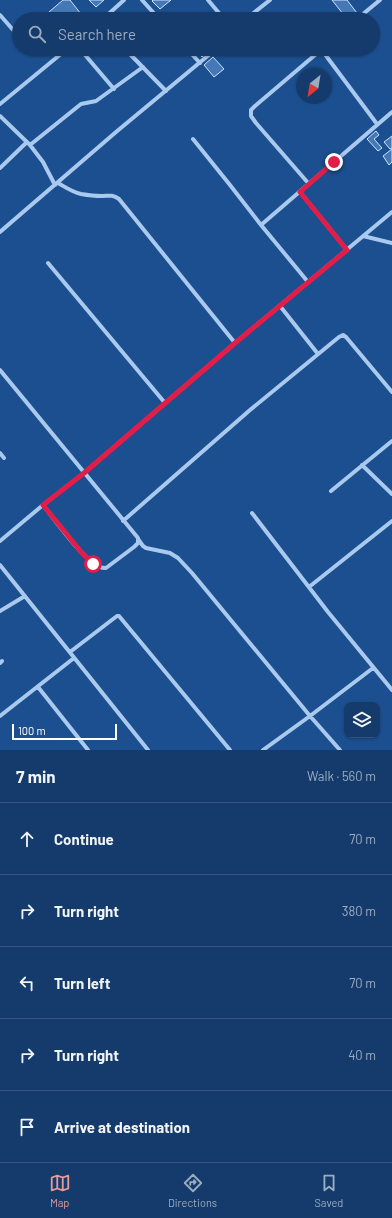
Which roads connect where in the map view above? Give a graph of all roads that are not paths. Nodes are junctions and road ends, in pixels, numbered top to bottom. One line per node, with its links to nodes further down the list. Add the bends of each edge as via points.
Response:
1 (124, 0): 6 (street)
2 (142, 0): 7 (street)
3 (208, 0): 8 (street)
4 (270, 0): 9 (street)
5 (380, 0): 10 (street)
6 (110, 12)
7 (153, 12)
8 (218, 12)
9 (255, 12)
10 (365, 12)
11 (0, 15): 12 (street)
12 (12, 29)
13 (58, 56): 24 (street)
14 (86, 56): 22 (street)
15 (132, 56): 21 (street)
16 (194, 56): 20 (street)
17 (208, 56): 20 (street)
18 (313, 56): 32 (street, via 251,110 251,116 256,123)
19 (326, 56): 27 (street)
20 (200, 63): 23 (street)
21 (143, 68): 22 (street); 23 (street)
22 (114, 89): 29 (street, via 96,100 81,104)
23 (166, 91): 31 (street)
24 (0, 104)
25 (392, 112): 27 (street)
26 (0, 116): 29 (street)
27 (377, 124): 32 (street)
28 (193, 139): 35 (street)
29 (29, 143): 30 (street); 31 (street)
30 (0, 168)
31 (56, 184): 36 (street); 43 (street, via 80,194 111,195 119,199)
32 (309, 184): 33 (street)
33 (300, 192): 35 (street); 39 (street)
34 (392, 212): 37 (street)
35 (261, 225): 41 (street)
36 (0, 232)
37 (363, 236): 38 (street); 39 (street)
38 (392, 243)
39 (347, 250): 41 (street)
40 (48, 263): 47 (street)
41 (308, 282): 42 (street)
42 (280, 306): 43 (street); 44 (street)
43 (235, 343): 47 (street)
44 (318, 354): 46 (street, via 343,335); 58 (street)
45 (0, 370): 52 (street)
46 (392, 392)
47 (165, 403): 52 (street)
48 (392, 441): 51 (street)
49 (0, 453): 50 (street)
50 (4, 458)
51 (362, 465): 53 (street); 54 (street)
52 (84, 473): 55 (street); 58 (street)
53 (330, 491)
54 (392, 494)
55 (43, 505): 59 (street, via 82,553 100,567 106,568 134,548); 60 (street)
56 (252, 512): 62 (street)
57 (392, 520): 62 (street)
58 (123, 521): 59 (street)
59 (138, 538): 71 (street, via 146,548 170,553 192,573)
60 (0, 541)
61 (0, 565): 63 (street)
62 (309, 587): 67 (street)
63 (25, 596): 64 (street); 65 (street)
64 (0, 611)
65 (70, 652): 66 (street); 74 (street, via 119,616)
66 (74, 658): 68 (street); 73 (street)
67 (373, 668): 69 (street); 71 (street)
68 (38, 687): 70 (street); 72 (street)
69 (392, 690)
70 (0, 716)
71 (310, 716): 75 (street); 76 (street)
72 (88, 750)
73 (148, 750)
74 (230, 750)
75 (263, 750)
76 (340, 750)

